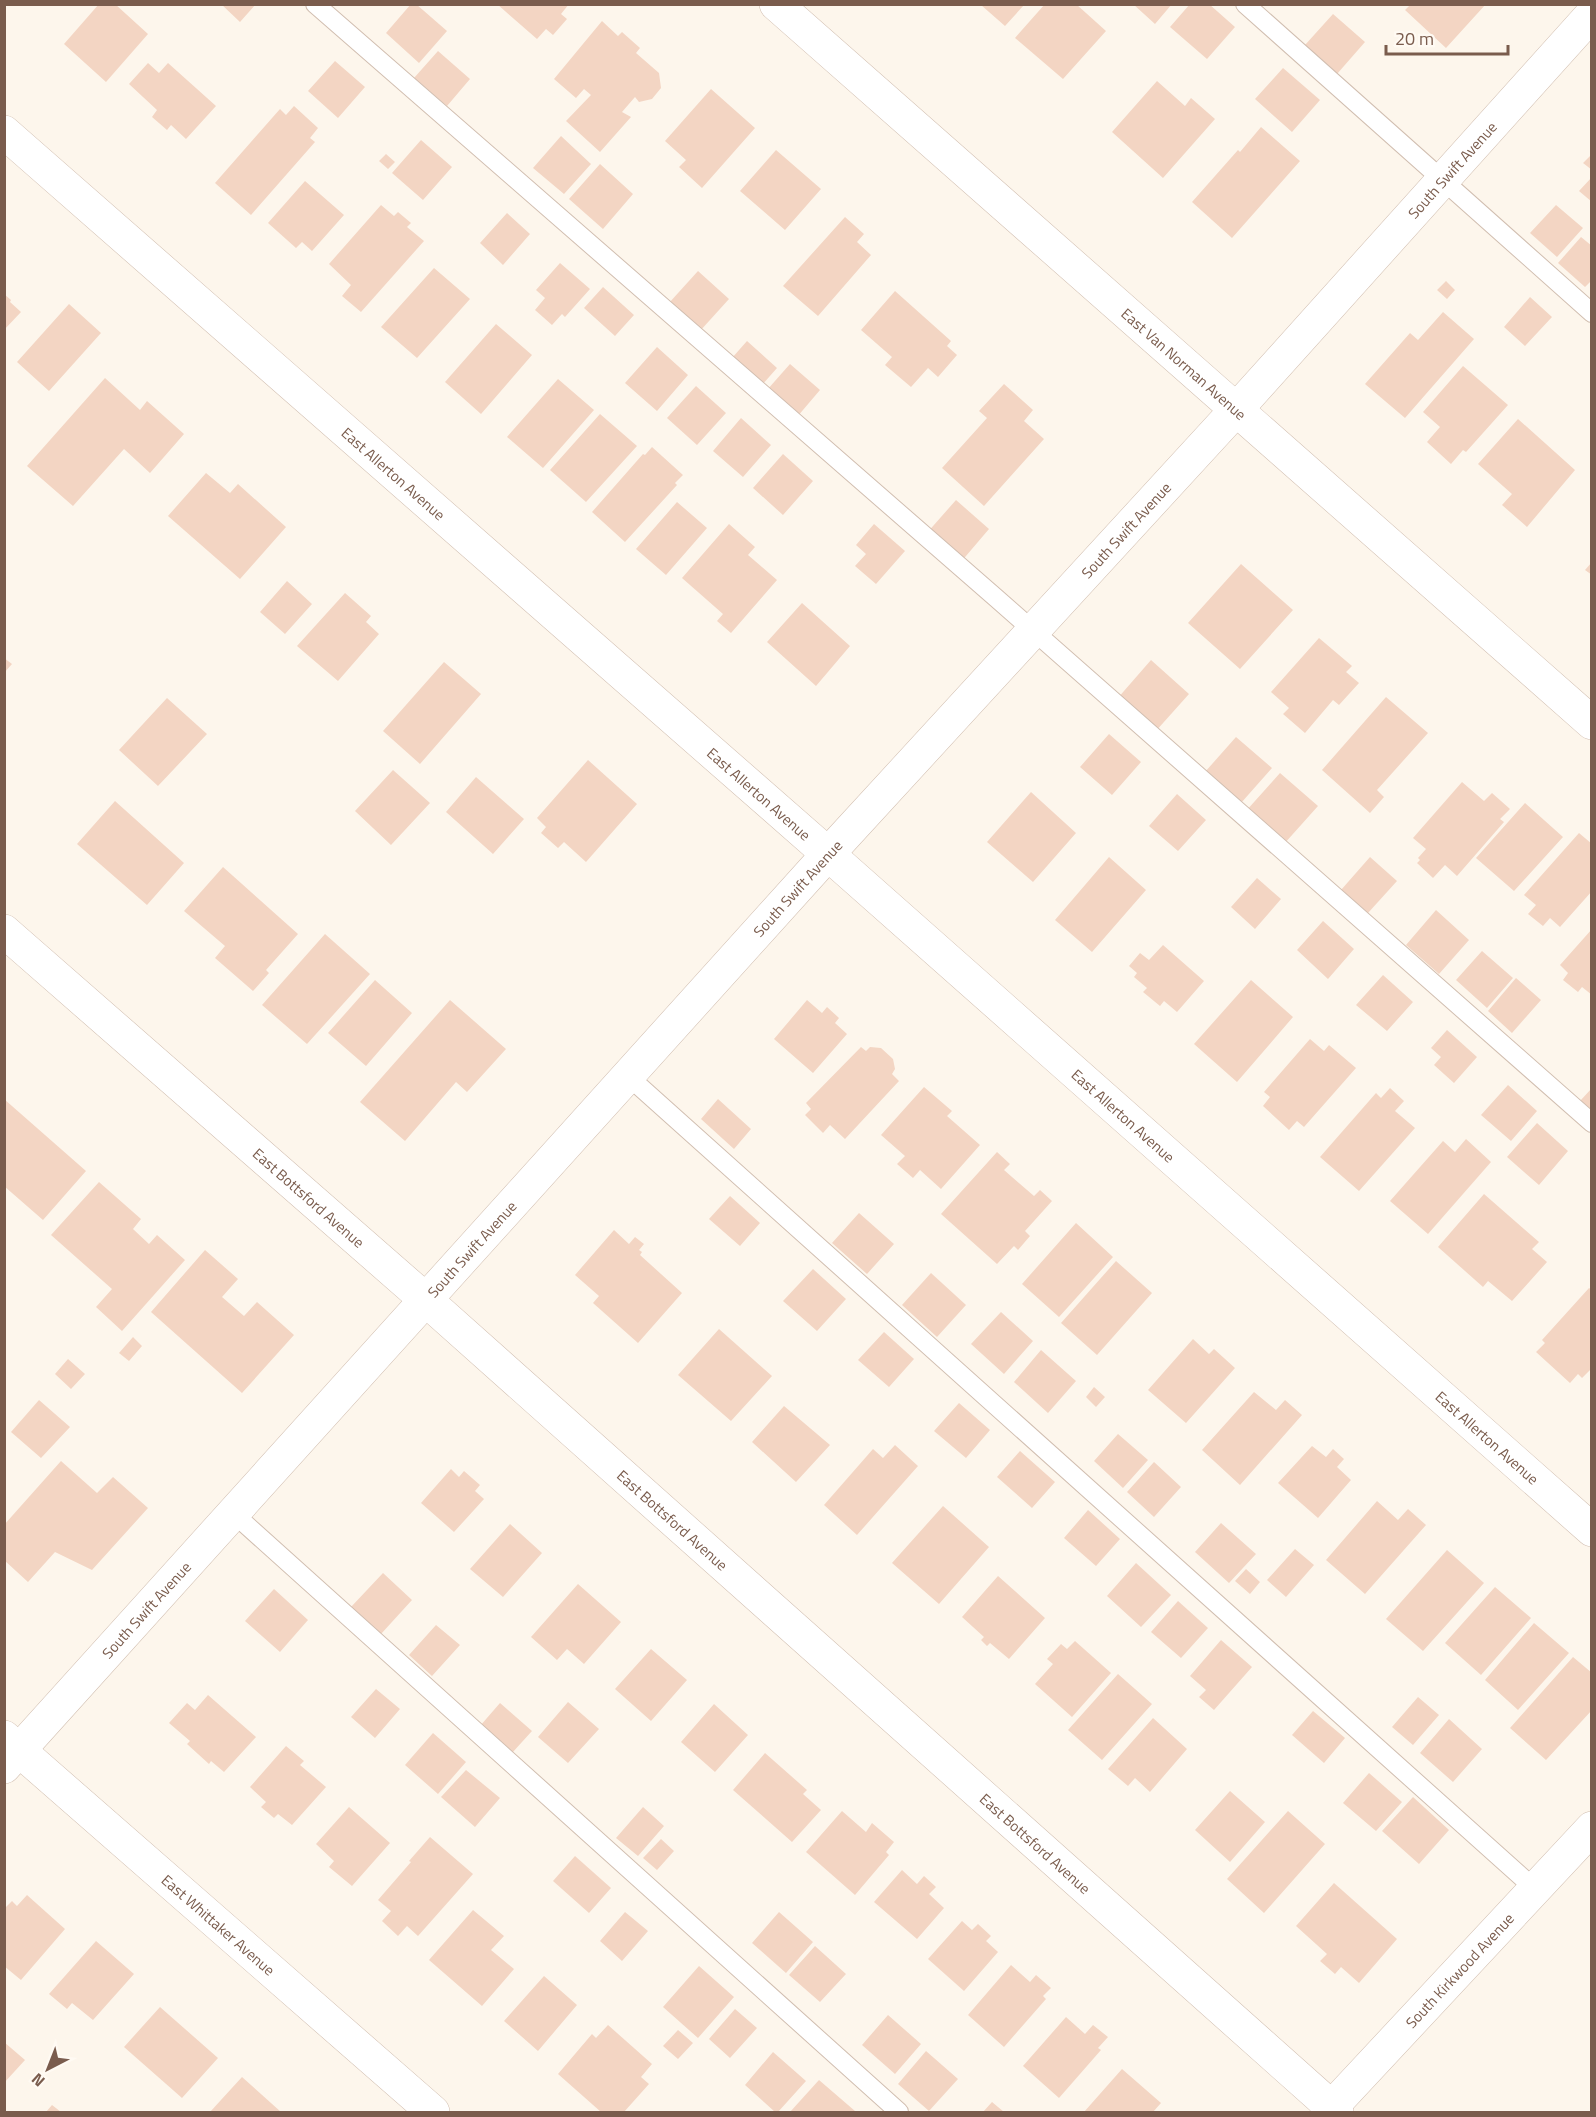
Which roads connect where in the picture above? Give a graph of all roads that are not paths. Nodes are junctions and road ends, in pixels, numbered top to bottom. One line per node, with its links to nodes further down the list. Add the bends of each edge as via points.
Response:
1 (315, 4): 9 (lane)
2 (776, 4): 8 (street, East Van Norman Avenue)
3 (1245, 4): 6 (lane)
4 (1592, 14): 6 (street, South Swift Avenue)
5 (4, 132): 11 (street, East Allerton Avenue)
6 (1443, 179): 7 (lane); 8 (street, South Swift Avenue)
7 (1592, 313)
8 (1235, 411): 9 (street, South Swift Avenue); 10 (street, East Van Norman Avenue)
9 (1033, 630): 11 (street, South Swift Avenue); 14 (lane)
10 (1592, 723)
11 (828, 854): 13 (street, South Swift Avenue); 17 (street, East Allerton Avenue)
12 (4, 932): 15 (street, East Bottsford Avenue)
13 (628, 1076): 15 (street, South Swift Avenue); 20 (lane)
14 (1592, 1124)
15 (426, 1300): 16 (street, South Swift Avenue); 21 (street, East Bottsford Avenue)
16 (233, 1513): 18 (street, South Swift Avenue); 23 (lane)
17 (1592, 1530)
18 (9, 1751): 22 (street, East Whittaker Avenue)
19 (1592, 1828): 20 (street, South Kirkwood Avenue)
20 (1536, 1889): 21 (street, South Kirkwood Avenue)
21 (1332, 2111)
22 (433, 2112)
23 (899, 2112)

